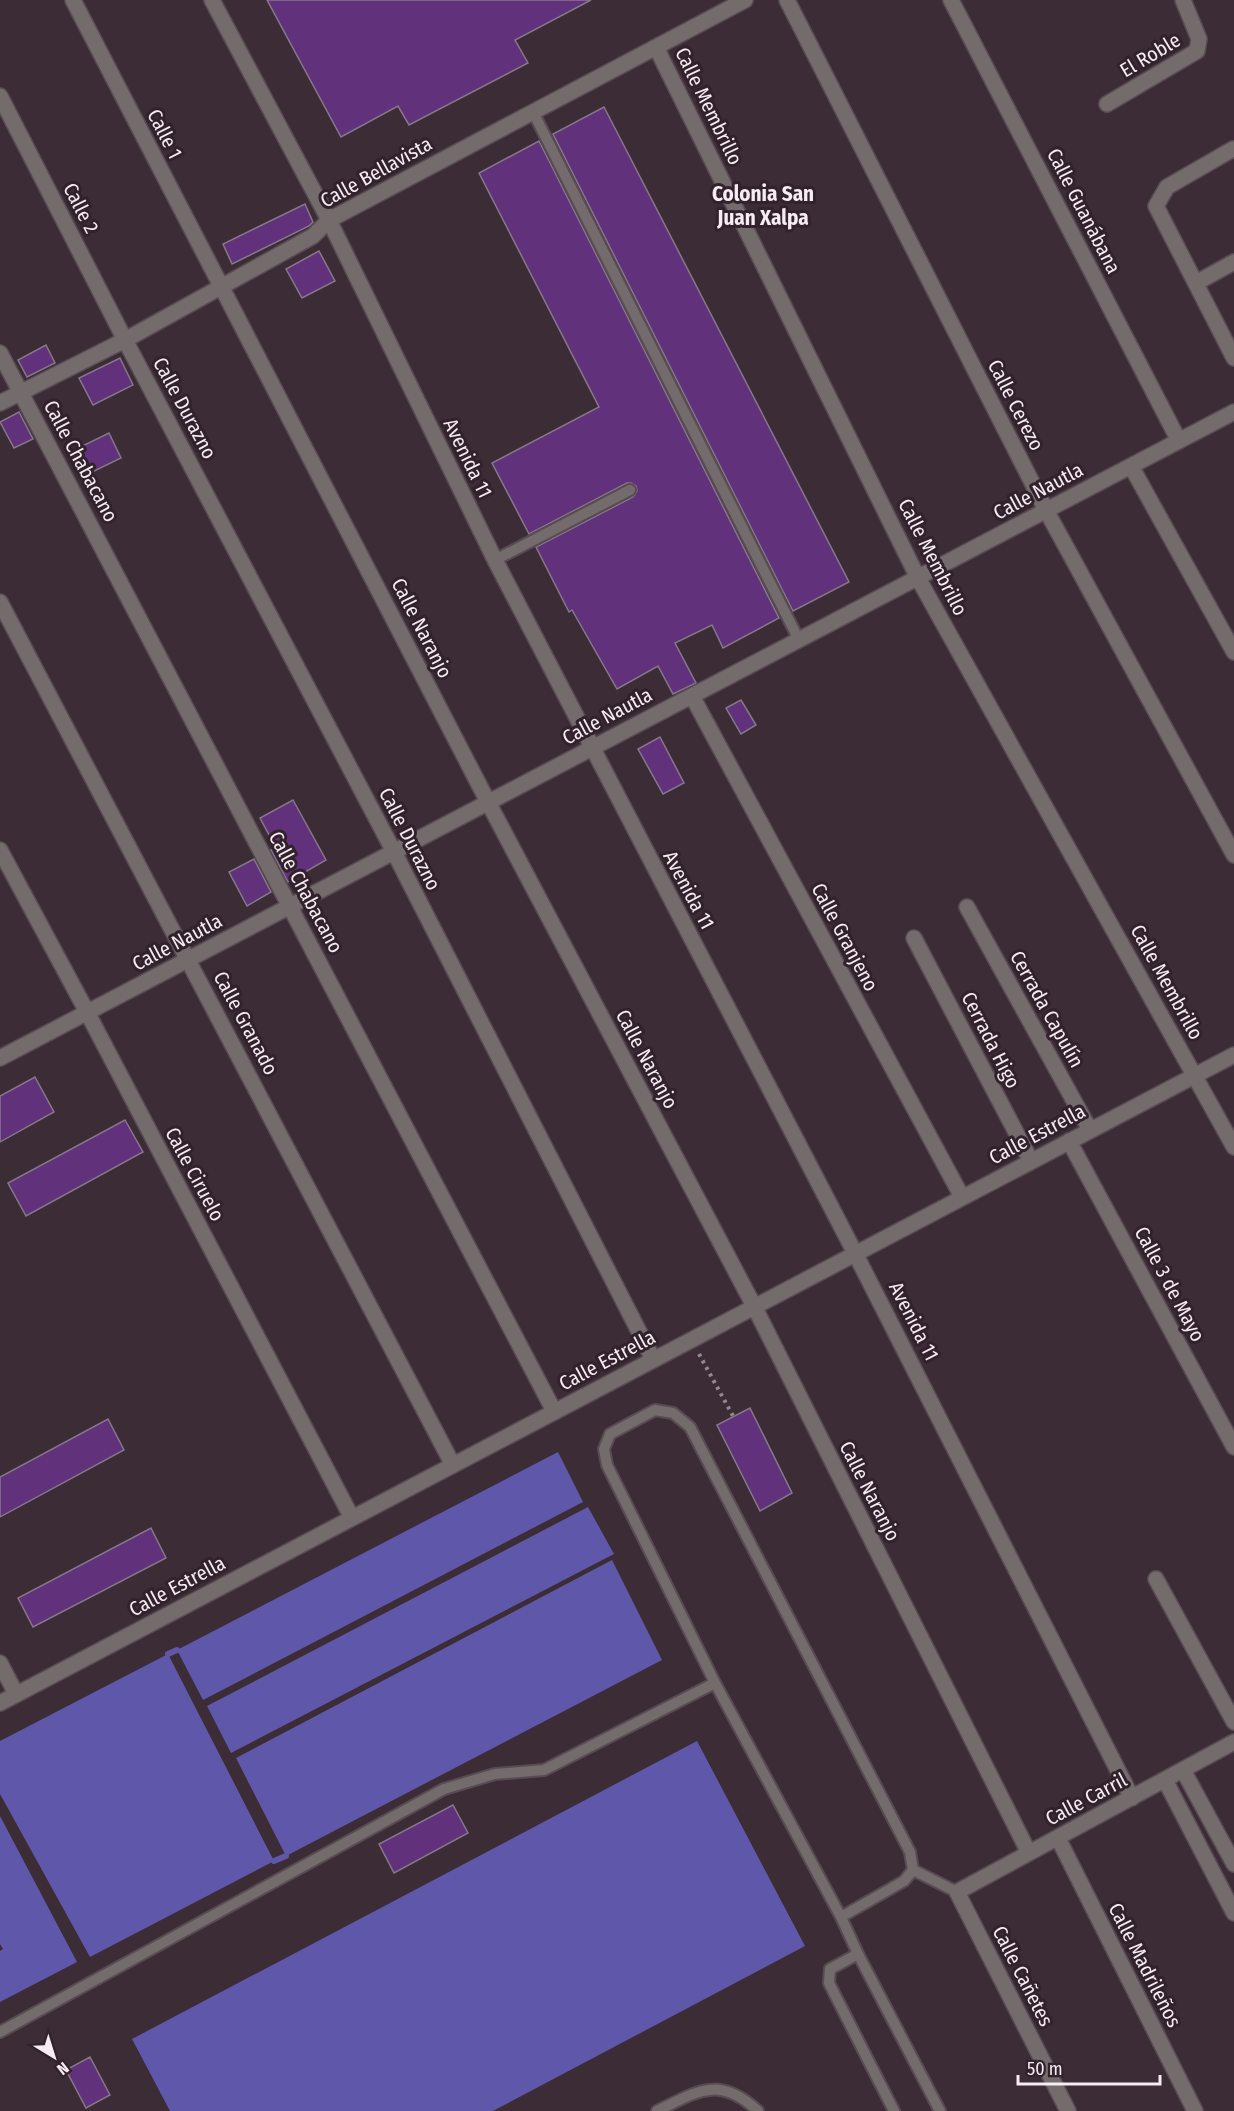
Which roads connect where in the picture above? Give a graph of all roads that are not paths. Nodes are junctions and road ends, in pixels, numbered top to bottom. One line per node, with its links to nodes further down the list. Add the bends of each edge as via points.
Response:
1 (73, 0): 15 (street, Calle 1)
2 (212, 0): 12 (street, Avenida 11)
3 (745, 0): 7 (street, Calle Bellavista)
4 (787, 0): 25 (street, Calle Cerezo)
5 (951, 0): 22 (street, Calle Guanábana)
6 (1183, 0): 9 (street, El Roble, via 1199,39 1197,51)
7 (656, 47): 10 (street, Calle Bellavista); 27 (street, Calle Membrillo)
8 (0, 96): 16 (street, Calle 2)
9 (1107, 104)
10 (533, 112): 12 (street, Calle Bellavista); 29 (lane)
11 (1233, 149): 14 (street, via 1167,187 1156,206)
12 (329, 220): 15 (street, Calle Bellavista, via 313,236); 26 (street, Avenida 11)
13 (1234, 262): 14 (street)
14 (1196, 283): 18 (street)
15 (221, 288): 16 (street, Calle Bellavista); 33 (street, Calle Naranjo)
16 (125, 340): 19 (street, Calle Bellavista); 35 (street, Calle Durazno)
17 (0, 353): 19 (street, Calle Chabacano)
18 (1234, 358)
19 (21, 392): 20 (street, Calle Bellavista); 37 (street, Calle Chabacano)
20 (0, 403)
21 (1234, 412): 22 (street, Calle Nautla)
22 (1179, 441): 23 (street, Calle Nautla)
23 (1131, 466): 25 (street, Calle Nautla); 30 (street)
24 (630, 490): 26 (lane)
25 (1046, 510): 27 (street, Calle Nautla); 36 (street, Calle Cerezo)
26 (495, 560): 32 (street, Avenida 11)
27 (918, 578): 29 (street, Calle Nautla); 44 (street, Calle Membrillo)
28 (0, 602): 40 (street, Calle Granado)
29 (799, 640): 31 (street, Calle Nautla)
30 (1234, 652)
31 (692, 696): 32 (street, Calle Nautla); 49 (street, Calle Granjeno)
32 (591, 748): 33 (street, Calle Nautla); 50 (street, Avenida 11)
33 (489, 802): 35 (street, Calle Nautla); 51 (street, Calle Naranjo)
34 (0, 850): 41 (street, Calle Ciruelo)
35 (394, 852): 37 (street, Calle Nautla); 52 (street, Calle Durazno)
36 (1234, 855)
37 (290, 906): 40 (street, Calle Nautla); 53 (street, Calle Chabacano)
38 (967, 907): 45 (street, Cerrada Capulín)
39 (914, 938): 48 (street, Cerrada Higo)
40 (189, 959): 41 (street, Calle Nautla); 55 (street, Calle Granado)
41 (87, 1012): 43 (street, Calle Nautla); 56 (street, Calle Ciruelo)
42 (1234, 1055): 44 (street, Calle Estrella)
43 (0, 1058)
44 (1195, 1075): 45 (street, Calle Estrella); 47 (street, Calle Membrillo)
45 (1090, 1130): 46 (street, Calle Estrella)
46 (1069, 1141): 48 (street, Calle Estrella); 54 (street, Calle 3 de Mayo)
47 (1234, 1147)
48 (1031, 1161): 49 (street, Calle Estrella)
49 (962, 1197): 50 (street, Calle Estrella)
50 (855, 1253): 51 (street, Calle Estrella); 66 (street, Avenida 11)
51 (754, 1306): 52 (street, Calle Estrella); 68 (street, Calle Naranjo)
52 (653, 1359): 53 (street, Calle Estrella)
53 (554, 1411): 55 (street, Calle Estrella)
54 (1234, 1448)
55 (453, 1465): 56 (street, Calle Estrella)
56 (352, 1518): 60 (street, Calle Estrella)
57 (1156, 1579): 62 (street)
58 (0, 1663): 60 (street)
59 (715, 1683): 70 (lane, via 607,1465 604,1449 610,1434 655,1410 673,1413 690,1427 910,1852); 73 (lane); 75 (lane, via 544,1770 495,1774 444,1789)
60 (16, 1694): 61 (street, Calle Estrella)
61 (0, 1702)
62 (1234, 1722)
63 (1234, 1742): 64 (street, Calle Carril)
64 (1183, 1770): 65 (street, Calle Carril); 69 (street)
65 (1165, 1780): 66 (street, Calle Carril); 72 (street)
66 (1132, 1798): 67 (street, Calle Carril)
67 (1058, 1838): 68 (street, Calle Carril); 81 (street, Calle Madrileños)
68 (1029, 1853): 71 (street, Calle Carril)
69 (1234, 1864)
70 (913, 1870): 71 (lane); 73 (lane, via 904,1881)
71 (957, 1892): 80 (street, Calle Cañetes)
72 (1234, 1913)
73 (842, 1917): 74 (lane)
74 (858, 1954): 78 (lane, via 830,1969 829,1983); 79 (lane)
75 (0, 2032)
76 (657, 2111): 77 (lane, via 702,2090 723,2090 745,2099)
77 (758, 2111)
78 (894, 2111)
79 (940, 2111)
80 (1068, 2111)
81 (1196, 2111)

